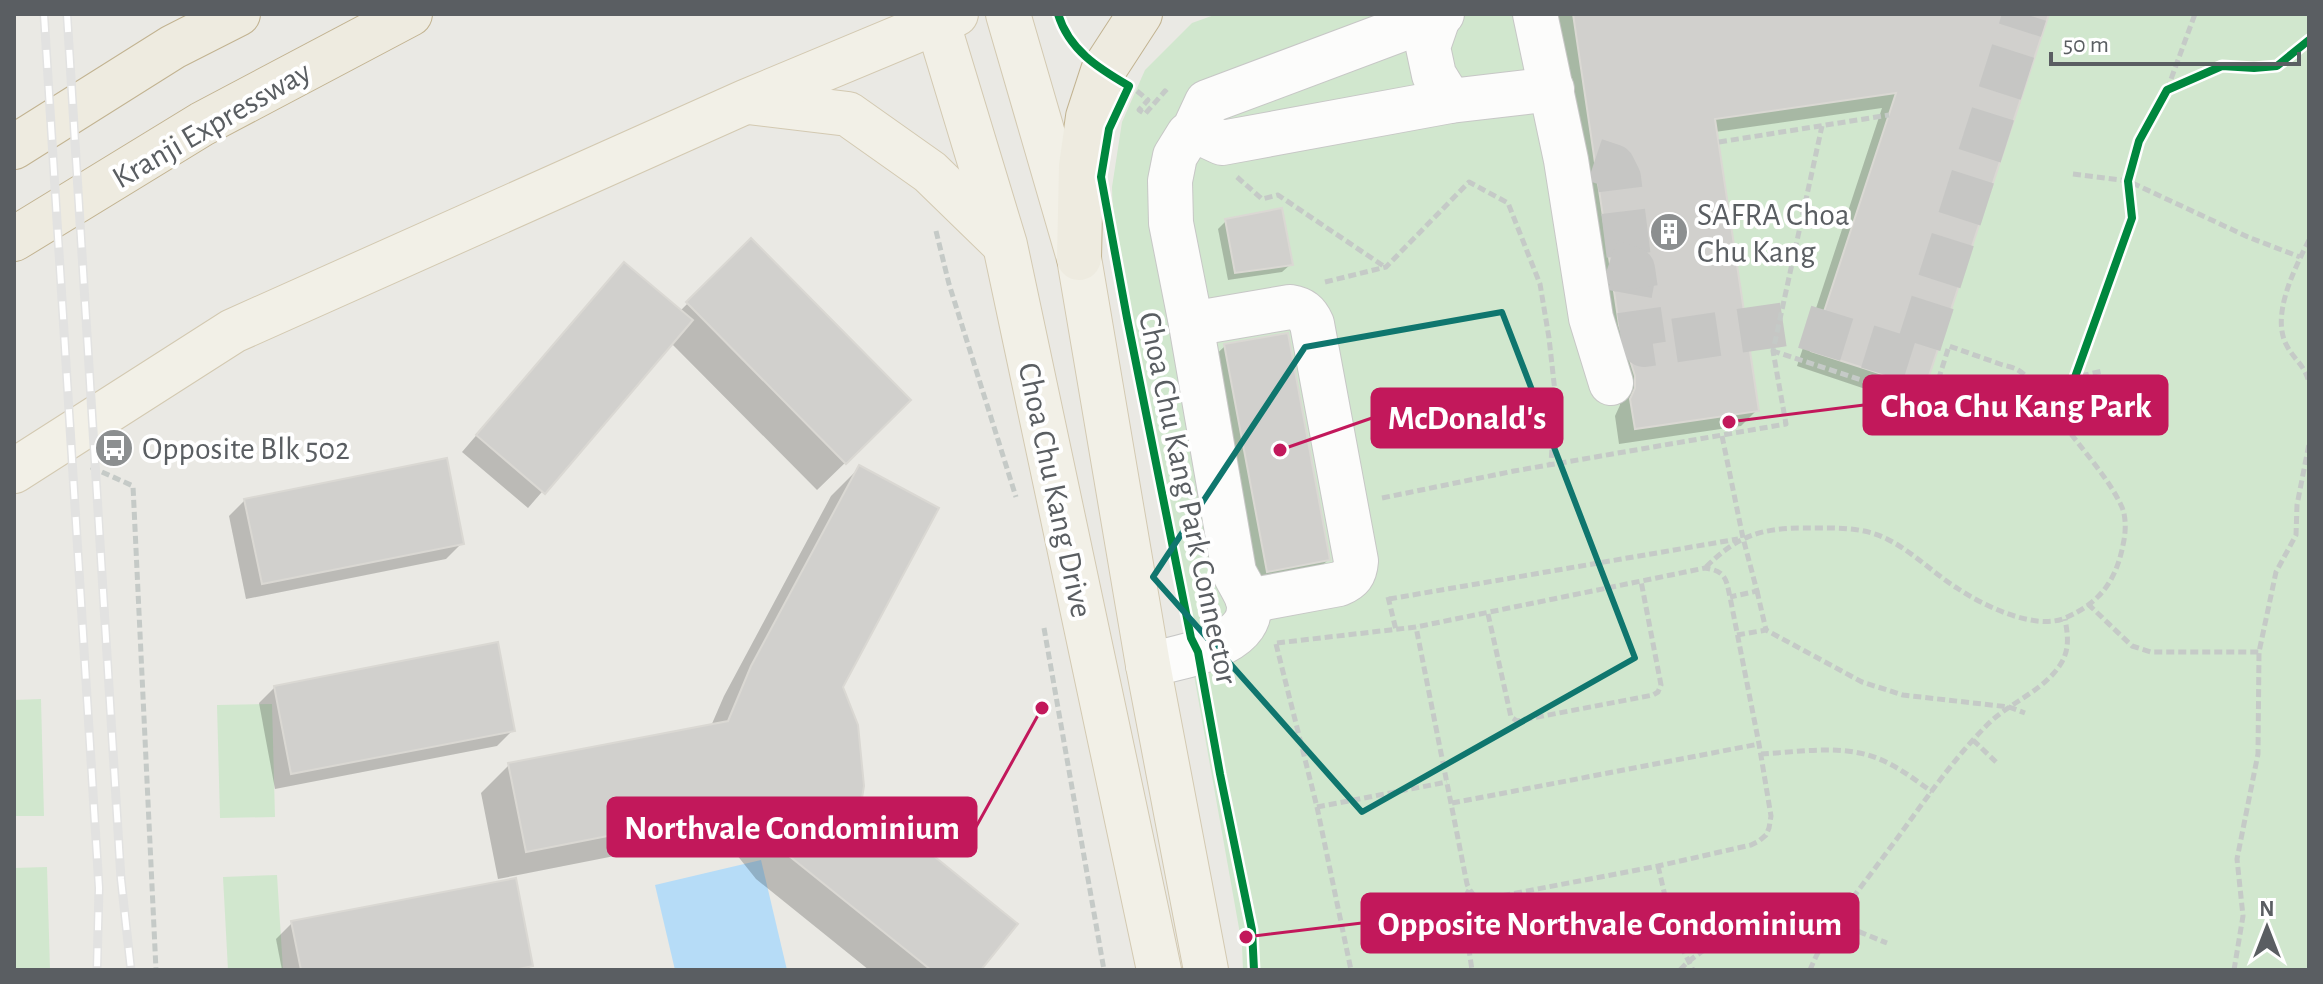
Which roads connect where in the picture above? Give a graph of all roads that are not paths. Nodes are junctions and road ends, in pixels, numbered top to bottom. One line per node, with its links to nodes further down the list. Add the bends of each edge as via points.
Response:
1 (238, 14): 12 (highway, via 173,47)
2 (410, 14): 13 (highway, Kranji Expressway, via 202,124)
3 (1008, 14): 15 (main road, Choa Chu Kang Drive)
4 (1140, 14): 15 (highway, via 1103,71 1088,117)
5 (1441, 14): 9 (lane, via 1428,47 1434,75); 11 (lane, via 1207,102)
6 (1535, 14): 8 (lane)
7 (943, 17): 10 (main road); 14 (main road, Choa Chu Kang Drive)
8 (1552, 89): 9 (lane); 17 (lane, via 1581,160)
9 (1450, 101): 11 (lane, via 1222,143)
10 (745, 102): 14 (main road, via 848,114 930,172); 18 (main road, via 233,331)
11 (1194, 130): 16 (lane, via 1175,156 1170,181 1171,223)
12 (14, 147)
13 (14, 239)
14 (1005, 245): 21 (main road, Choa Chu Kang Drive)
15 (1079, 258): 20 (main road, Choa Chu Kang Drive)
16 (1191, 324): 19 (lane); 19 (lane, via 1290,307 1308,314 1312,324 1355,572 1339,584)
17 (1611, 383)
18 (14, 471)
19 (1241, 587): 20 (lane, via 1217,631)
20 (1147, 656): 22 (main road, Choa Chu Kang Drive)
21 (1159, 970)
22 (1206, 970)

